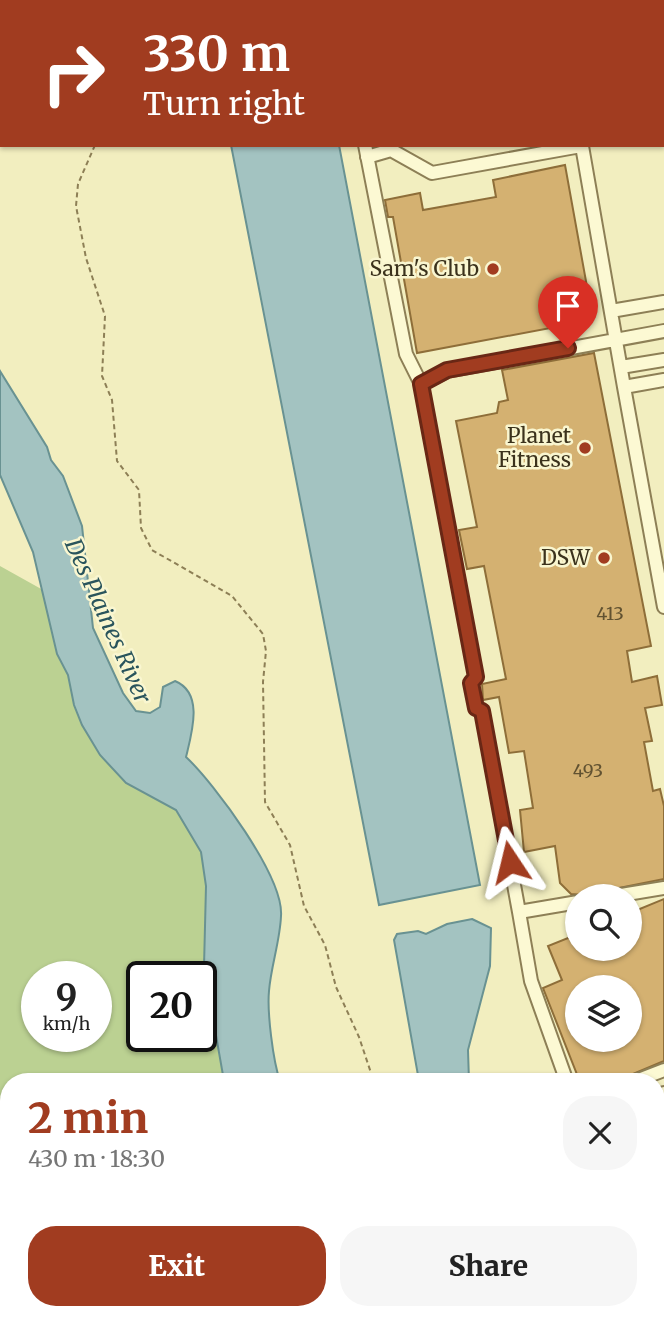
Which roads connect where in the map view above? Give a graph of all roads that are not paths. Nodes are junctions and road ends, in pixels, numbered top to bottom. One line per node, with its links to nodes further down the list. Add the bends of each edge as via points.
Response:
1 (576, 147): 3 (lane, via 432,173 391,150)
2 (582, 147): 5 (lane)
3 (366, 151): 11 (lane, via 406,354)
4 (664, 302): 5 (lane)
5 (611, 311): 7 (lane)
6 (664, 331): 7 (lane)
7 (616, 339): 9 (lane); 11 (lane, via 447,370)
8 (664, 360): 9 (lane)
9 (621, 367): 12 (lane)
10 (664, 380): 12 (lane)
11 (421, 384): 17 (lane, via 476,677 471,683 476,708 482,711)
12 (624, 387): 13 (lane)
13 (664, 607)
14 (664, 888): 15 (lane)
15 (642, 892)
16 (565, 904): 17 (lane)
17 (519, 912): 18 (lane, via 531,981)
18 (564, 1073)

